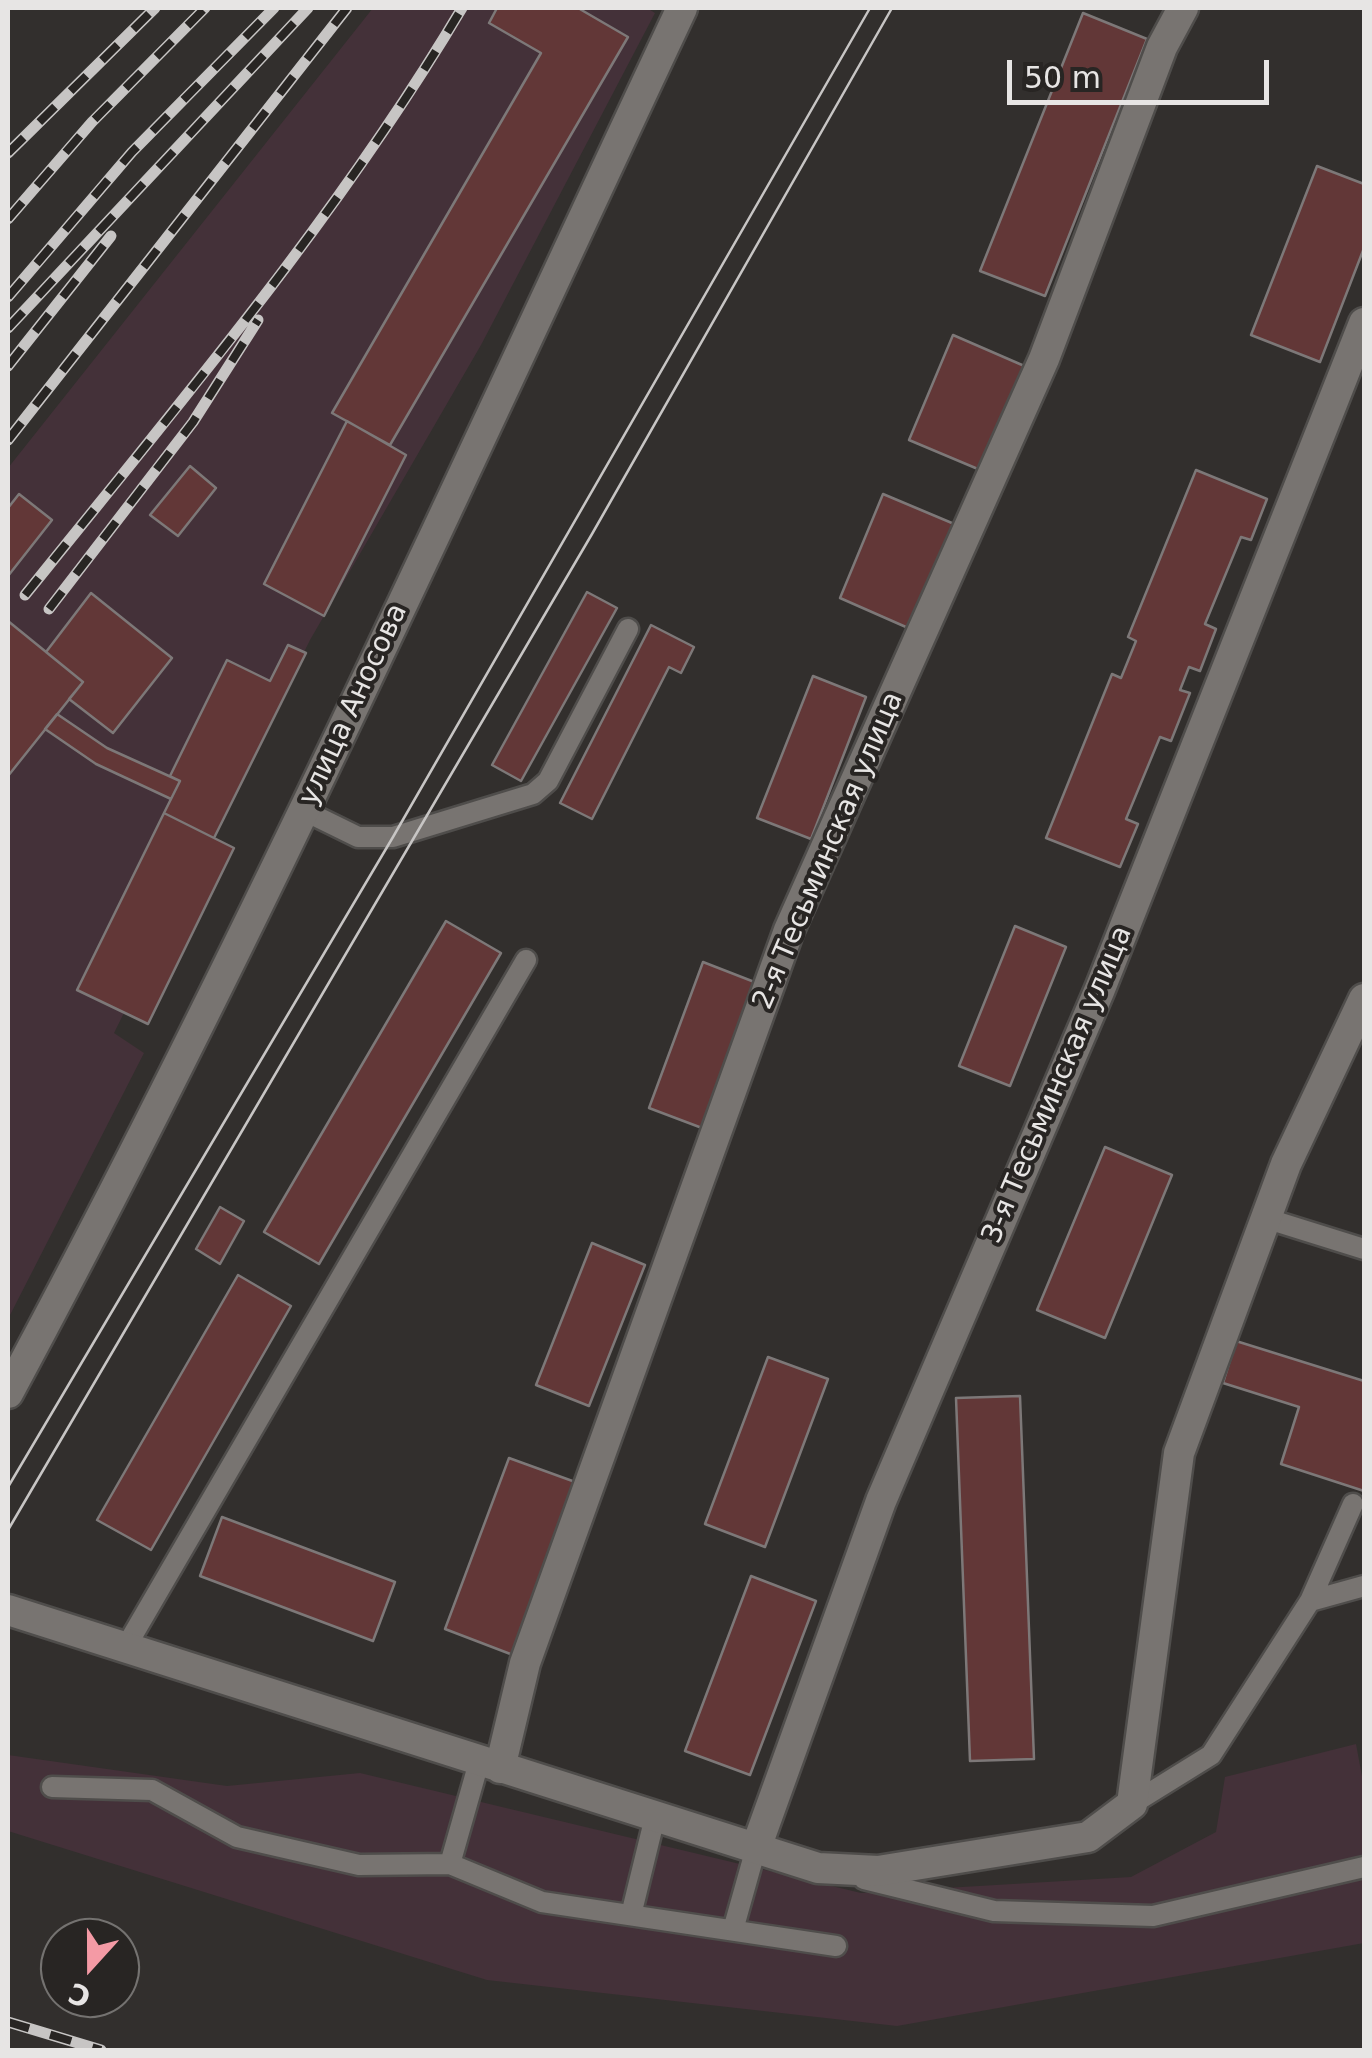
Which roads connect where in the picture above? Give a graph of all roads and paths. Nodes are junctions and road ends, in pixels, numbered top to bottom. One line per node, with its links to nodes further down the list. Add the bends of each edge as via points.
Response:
1 (682, 8): 5 (street, улица Аносова)
2 (1183, 8): 16 (street, 2-я Тесьминская улица, via 1162,47 1044,360 789,930)
3 (1364, 323): 20 (street, 3-я Тесьминская улица, via 1100,989 880,1502)
4 (628, 629): 5 (lane, via 548,780 533,794 393,838 358,837)
5 (305, 811): 10 (street, улица Аносова, via 137,1153)
6 (526, 960): 15 (lane)
7 (1364, 999): 8 (street, via 1286,1164)
8 (1268, 1219): 9 (lane); 18 (street, via 1179,1453)
9 (1364, 1249)
10 (8, 1393)
11 (1353, 1504): 13 (lane)
12 (1364, 1586): 13 (lane)
13 (1310, 1601): 18 (lane, via 1212,1756)
14 (8, 1610): 15 (street)
15 (124, 1650): 16 (street)
16 (490, 1765): 19 (street); 21 (lane)
17 (52, 1787): 21 (lane, via 152,1790 237,1837 358,1866)
18 (1132, 1804): 23 (street, via 1088,1837 878,1871)
19 (655, 1817): 20 (street); 24 (lane)
20 (756, 1848): 23 (street); 25 (lane)
21 (450, 1864): 24 (lane, via 542,1902)
22 (1364, 1867): 23 (lane, via 1153,1916 994,1910)
23 (818, 1868)
24 (631, 1916): 25 (lane)
25 (733, 1930): 26 (lane)
26 (836, 1946)

